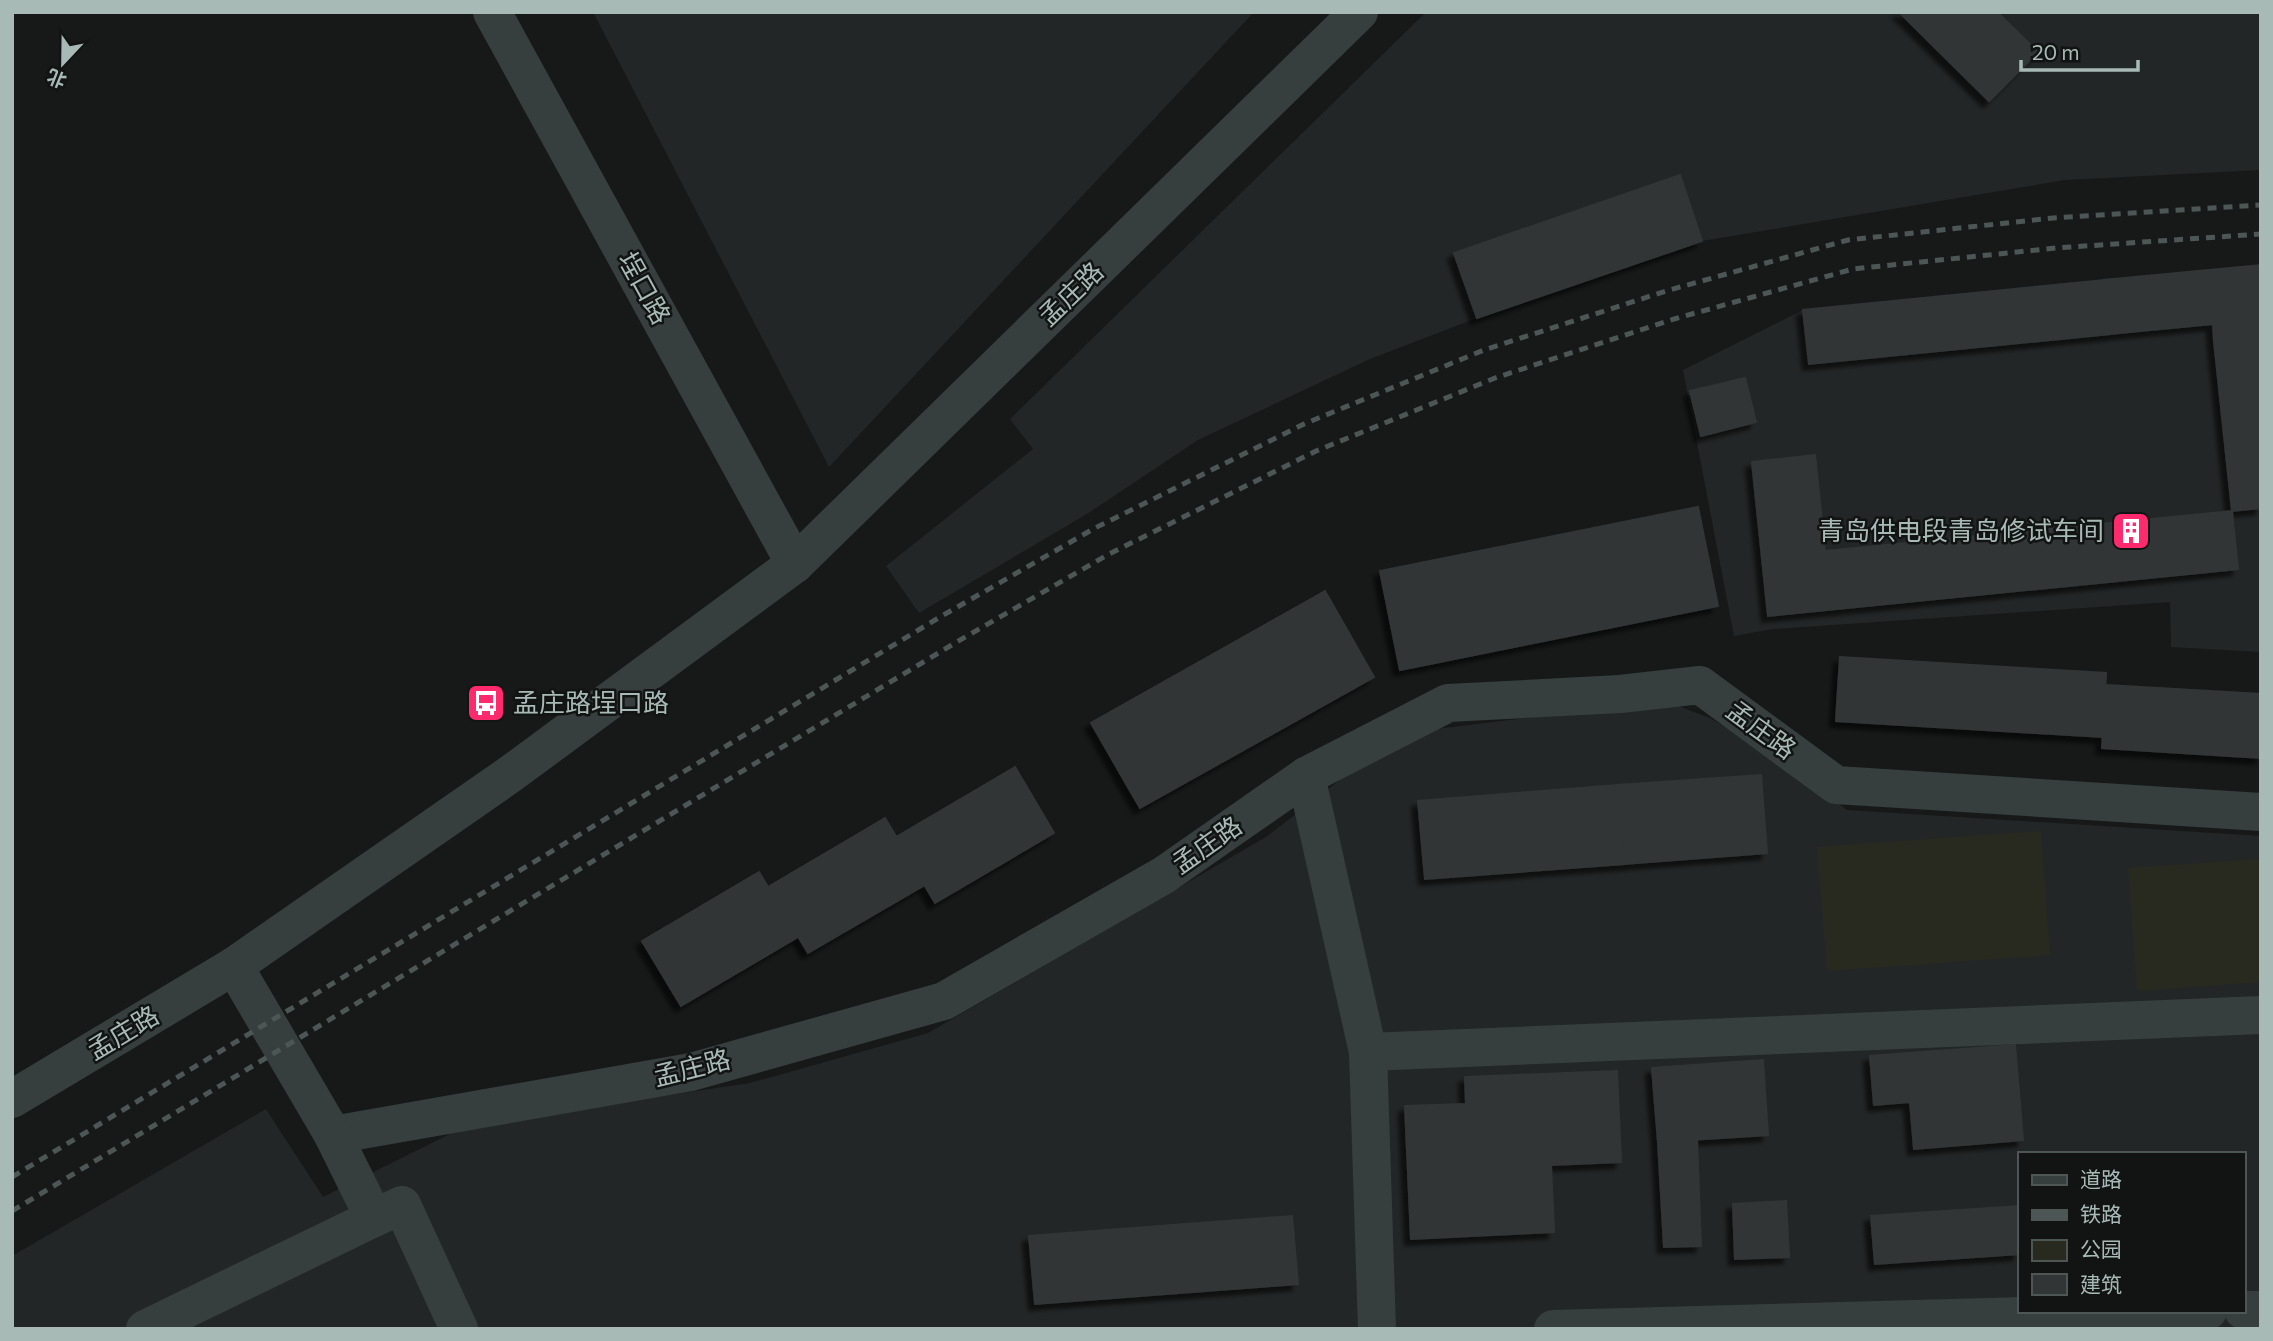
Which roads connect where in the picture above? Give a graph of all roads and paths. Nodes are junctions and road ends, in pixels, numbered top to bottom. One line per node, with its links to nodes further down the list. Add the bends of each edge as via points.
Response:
1 (492, 12): 3 (street, 埕口路)
2 (1359, 12): 3 (street, 孟庄路)
3 (795, 564): 6 (street, 孟庄路, via 509,775)
4 (1306, 776): 5 (street, 孟庄路, via 1448,703 1700,685 1836,785); 8 (street); 10 (street, 孟庄路, via 1164,875 944,1001 691,1072)
5 (2261, 812)
6 (234, 966): 9 (street, 孟庄路); 10 (street)
7 (2261, 1015): 8 (street)
8 (1368, 1052): 15 (street)
9 (12, 1099)
10 (333, 1135): 11 (street)
11 (374, 1218): 13 (street); 14 (street, via 402,1205)
12 (2135, 1313): 16 (street)
13 (145, 1329)
14 (459, 1329)
15 (1377, 1329)
16 (1553, 1329)

